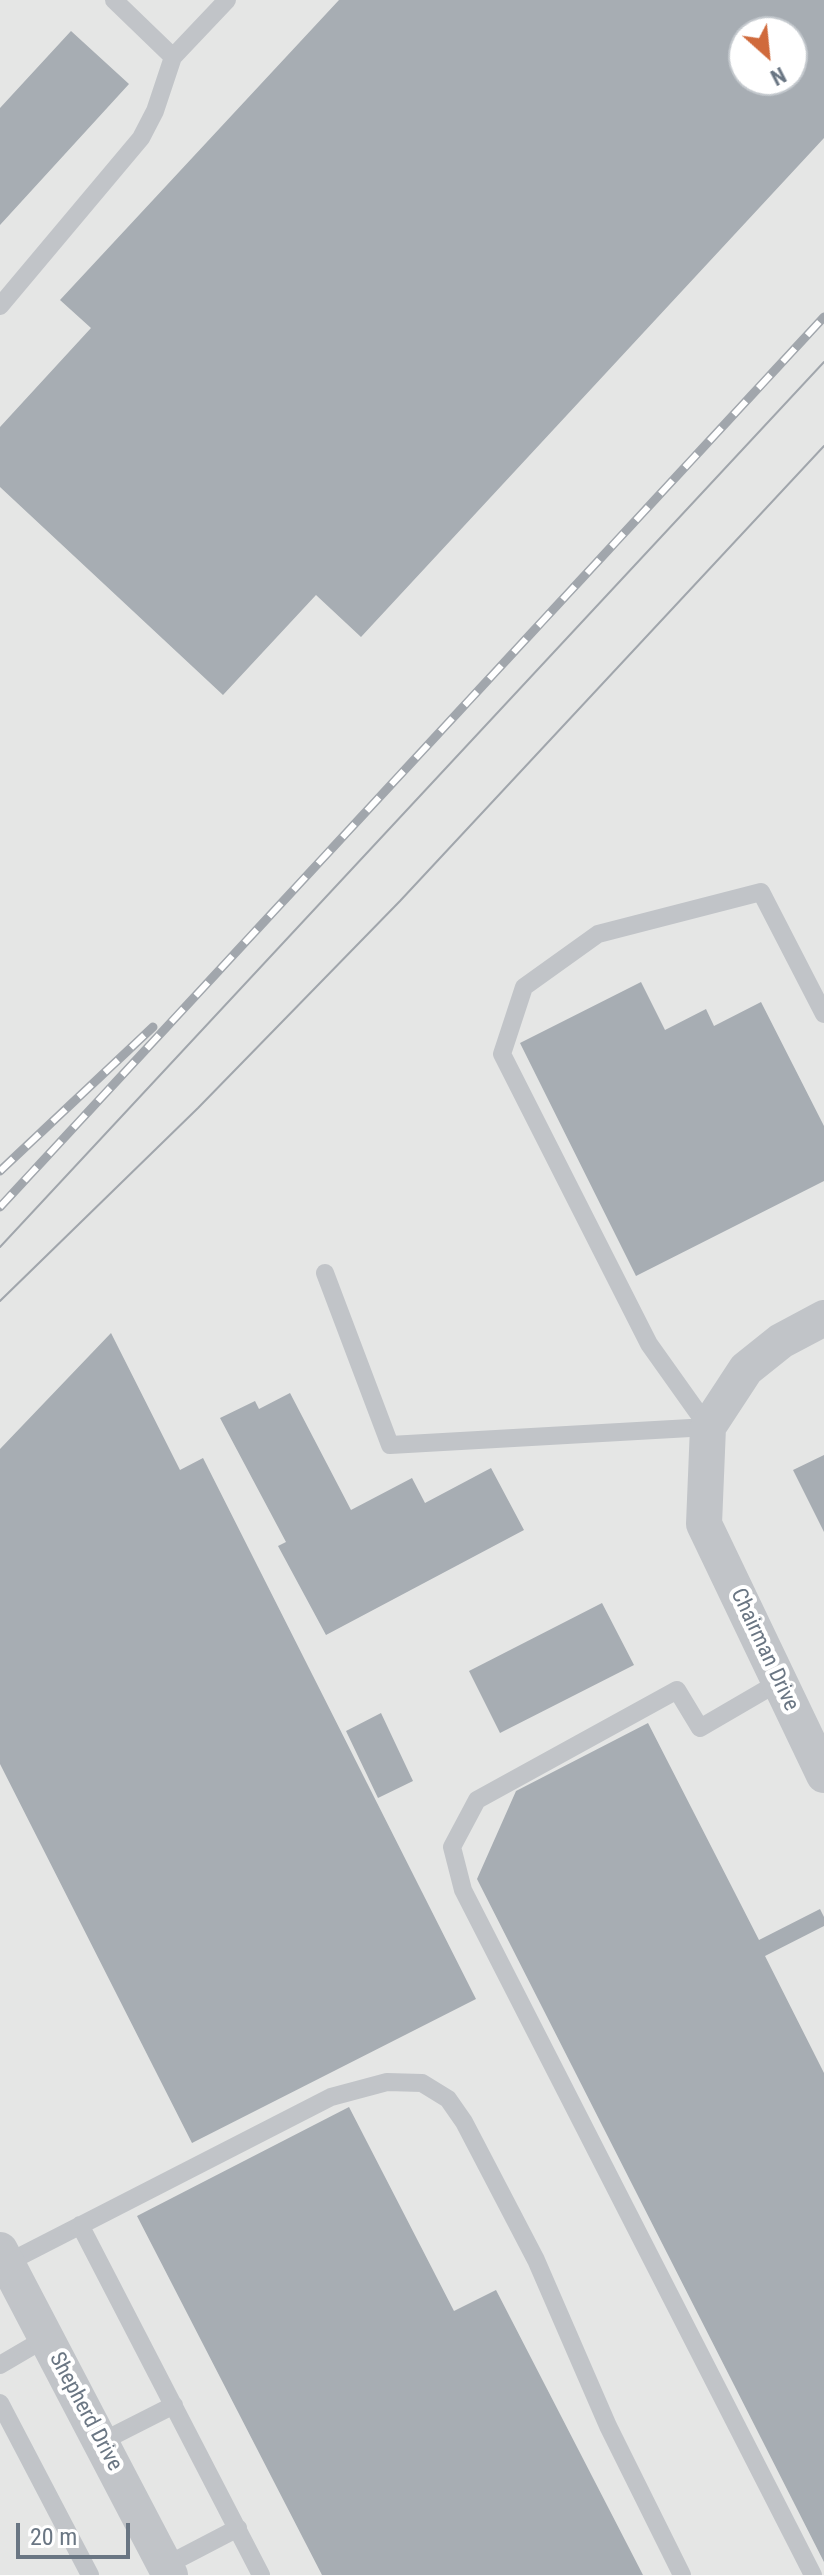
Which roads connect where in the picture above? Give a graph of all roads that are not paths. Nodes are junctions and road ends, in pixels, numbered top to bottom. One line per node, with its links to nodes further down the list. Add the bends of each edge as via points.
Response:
1 (114, 0): 3 (lane)
2 (227, 0): 3 (lane)
3 (173, 57): 4 (lane, via 141,138)
4 (0, 306)
5 (824, 1014): 8 (lane, via 761,892 598,934 524,987 502,1054 649,1344)
6 (325, 1273): 8 (lane, via 390,1445)
7 (824, 1318): 8 (street, via 781,1341 746,1369)
8 (708, 1427): 9 (street, Chairman Drive, via 704,1524)
9 (779, 1682): 10 (street, Chairman Drive); 23 (lane, via 700,1728 677,1690 477,1800 452,1847 463,1890)
10 (822, 1767)
11 (80, 2225): 12 (lane); 16 (lane); 22 (lane, via 331,2097 387,2082 422,2083 448,2099 464,2122 536,2260 608,2426)
12 (4, 2256): 13 (street, Shepherd Drive)
13 (46, 2338): 14 (lane); 17 (street, Shepherd Drive)
14 (0, 2365)
15 (0, 2403): 20 (lane)
16 (174, 2405): 17 (lane); 18 (lane)
17 (101, 2442): 19 (street, Shepherd Drive)
18 (238, 2528): 19 (lane); 21 (lane)
19 (168, 2570)
20 (90, 2575)
21 (261, 2575)
22 (682, 2575)
23 (813, 2575)

